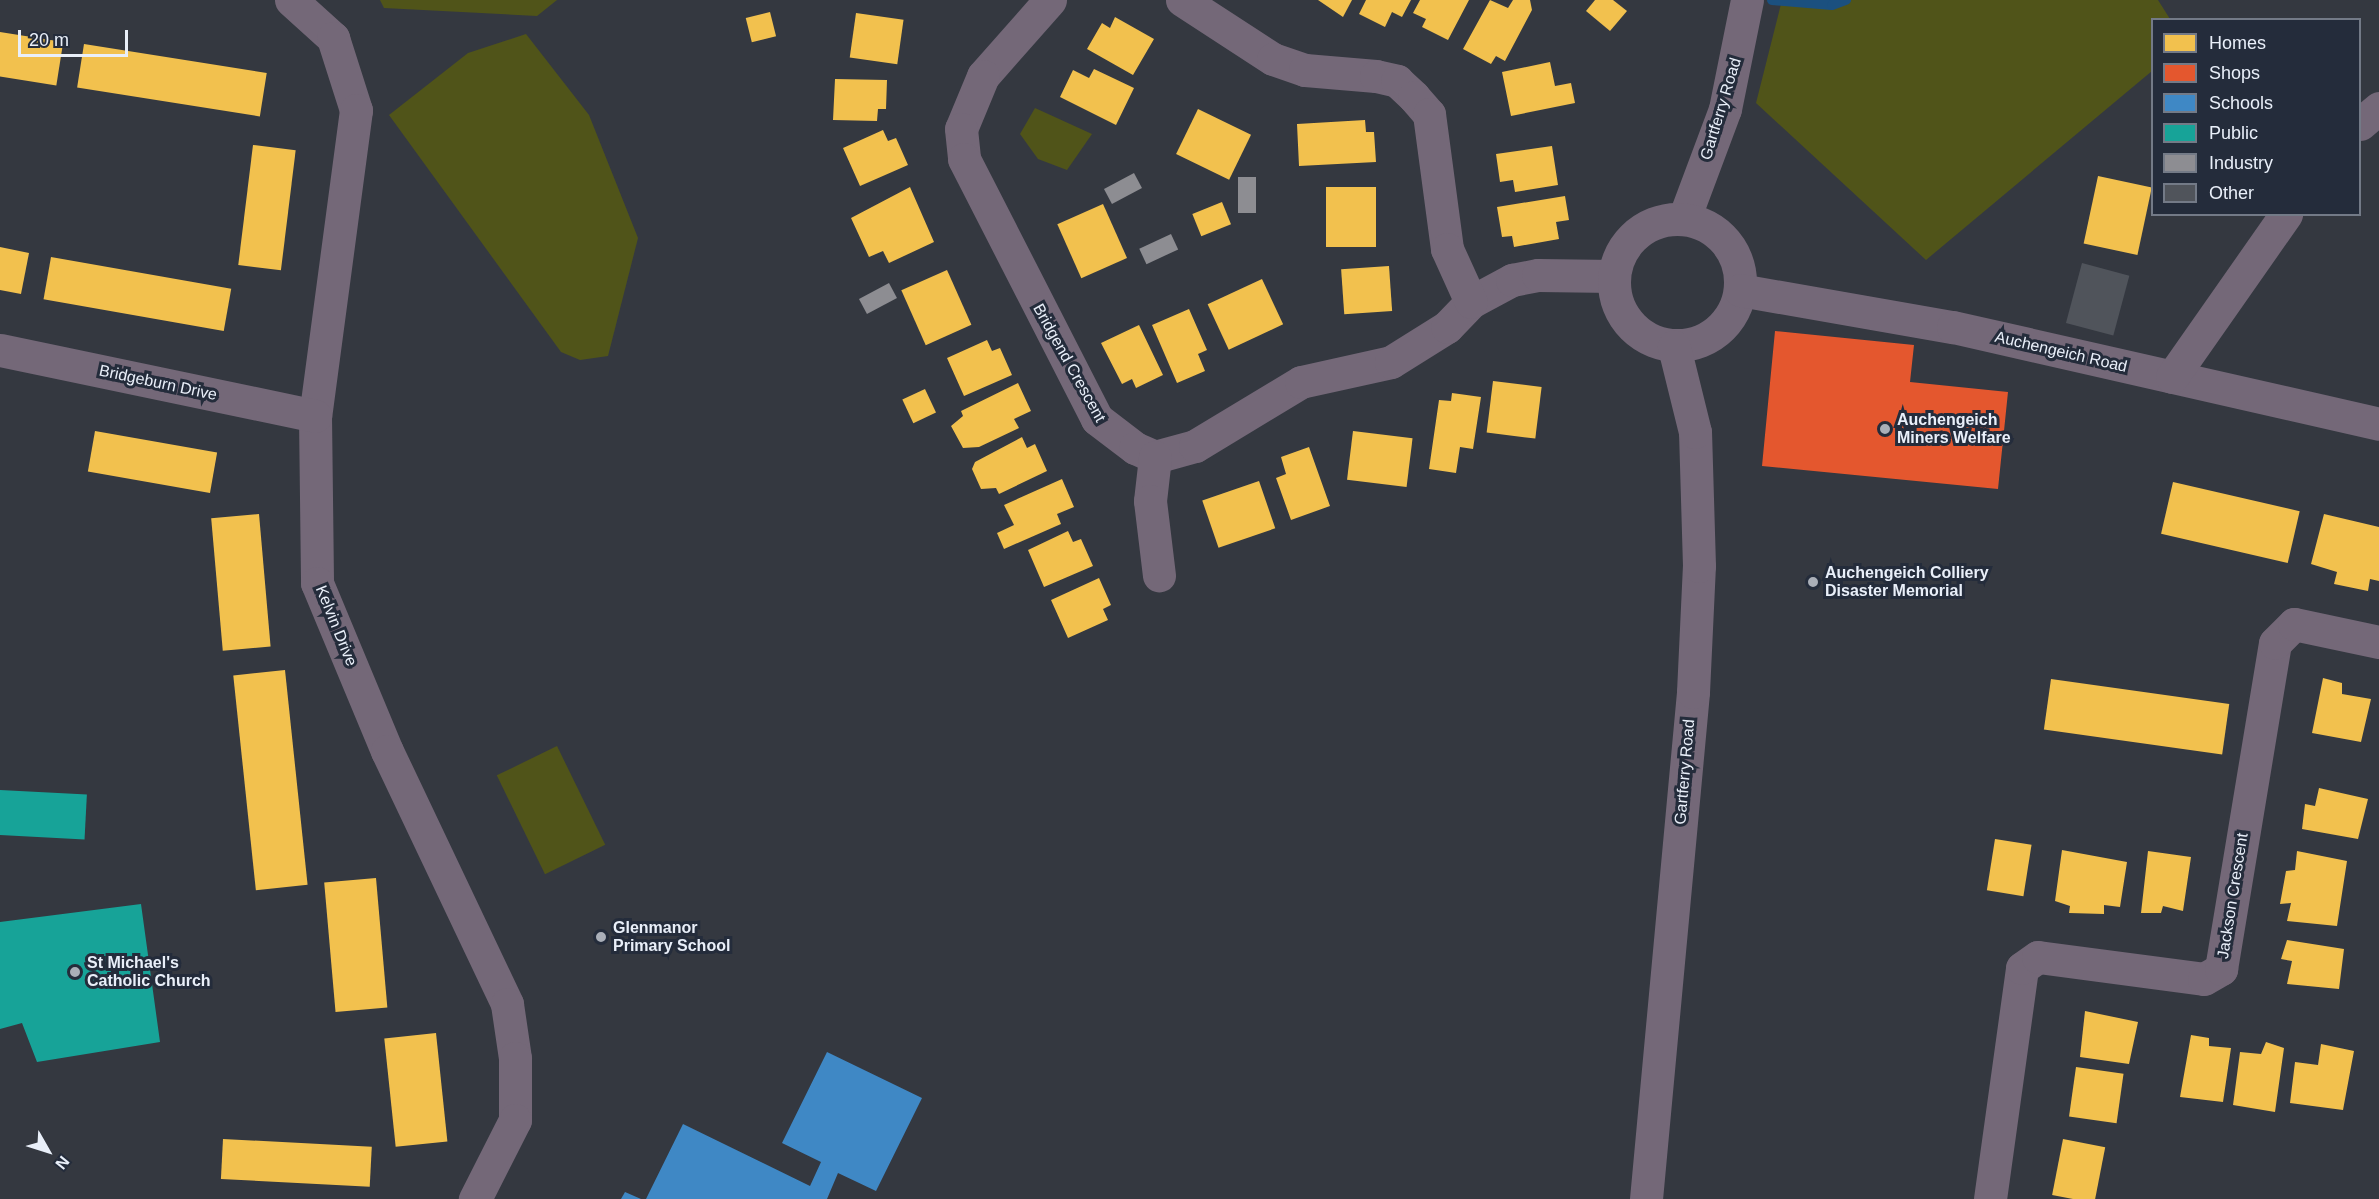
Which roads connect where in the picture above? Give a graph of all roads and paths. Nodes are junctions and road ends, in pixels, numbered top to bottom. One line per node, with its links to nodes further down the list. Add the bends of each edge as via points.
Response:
1 (291, 0): 15 (street, Kelvin Drive, via 333,38 356,110)
2 (1050, 0): 17 (street, Bridgend Crescent, via 975,91 961,129 964,159 1096,419 1112,434)
3 (1182, 0): 11 (street, via 1273,59 1305,70 1387,78 1414,97 1429,114 1447,249)
4 (1747, 0): 7 (street, Gartferry Road, via 1743,38 1725,109)
5 (2379, 108): 6 (street)
6 (2361, 123)
7 (1685, 216): 9 (street, via 1640,231 1621,250); 10 (street, via 1710,226 1726,241 1738,266)
8 (2285, 216): 14 (street)
9 (1613, 276): 11 (street, via 1538,275 1512,280); 12 (street, via 1612,296 1630,324)
10 (1740, 290): 12 (street, via 1734,311 1720,327 1699,343); 14 (street, Auchengeich Road, via 1953,327)
11 (1471, 302): 17 (street, via 1447,327 1391,362 1301,382 1195,446)
12 (1674, 347): 21 (street, Gartferry Road, via 1695,432 1699,566 1693,692)
13 (0, 350): 15 (street, Bridgeburn Drive)
14 (2172, 377): 16 (street, Auchengeich Road)
15 (315, 416): 20 (street, Kelvin Drive, via 317,583 387,751 507,1004 515,1058 515,1120)
16 (2379, 424)
17 (1155, 457): 18 (street, via 1150,501)
18 (1159, 575)
19 (2379, 642): 22 (street, Jackson Crescent, via 2294,624 2275,642 2221,969 2204,980 2038,957 2022,968)
20 (475, 1199)
21 (1646, 1199)
22 (1990, 1199)

